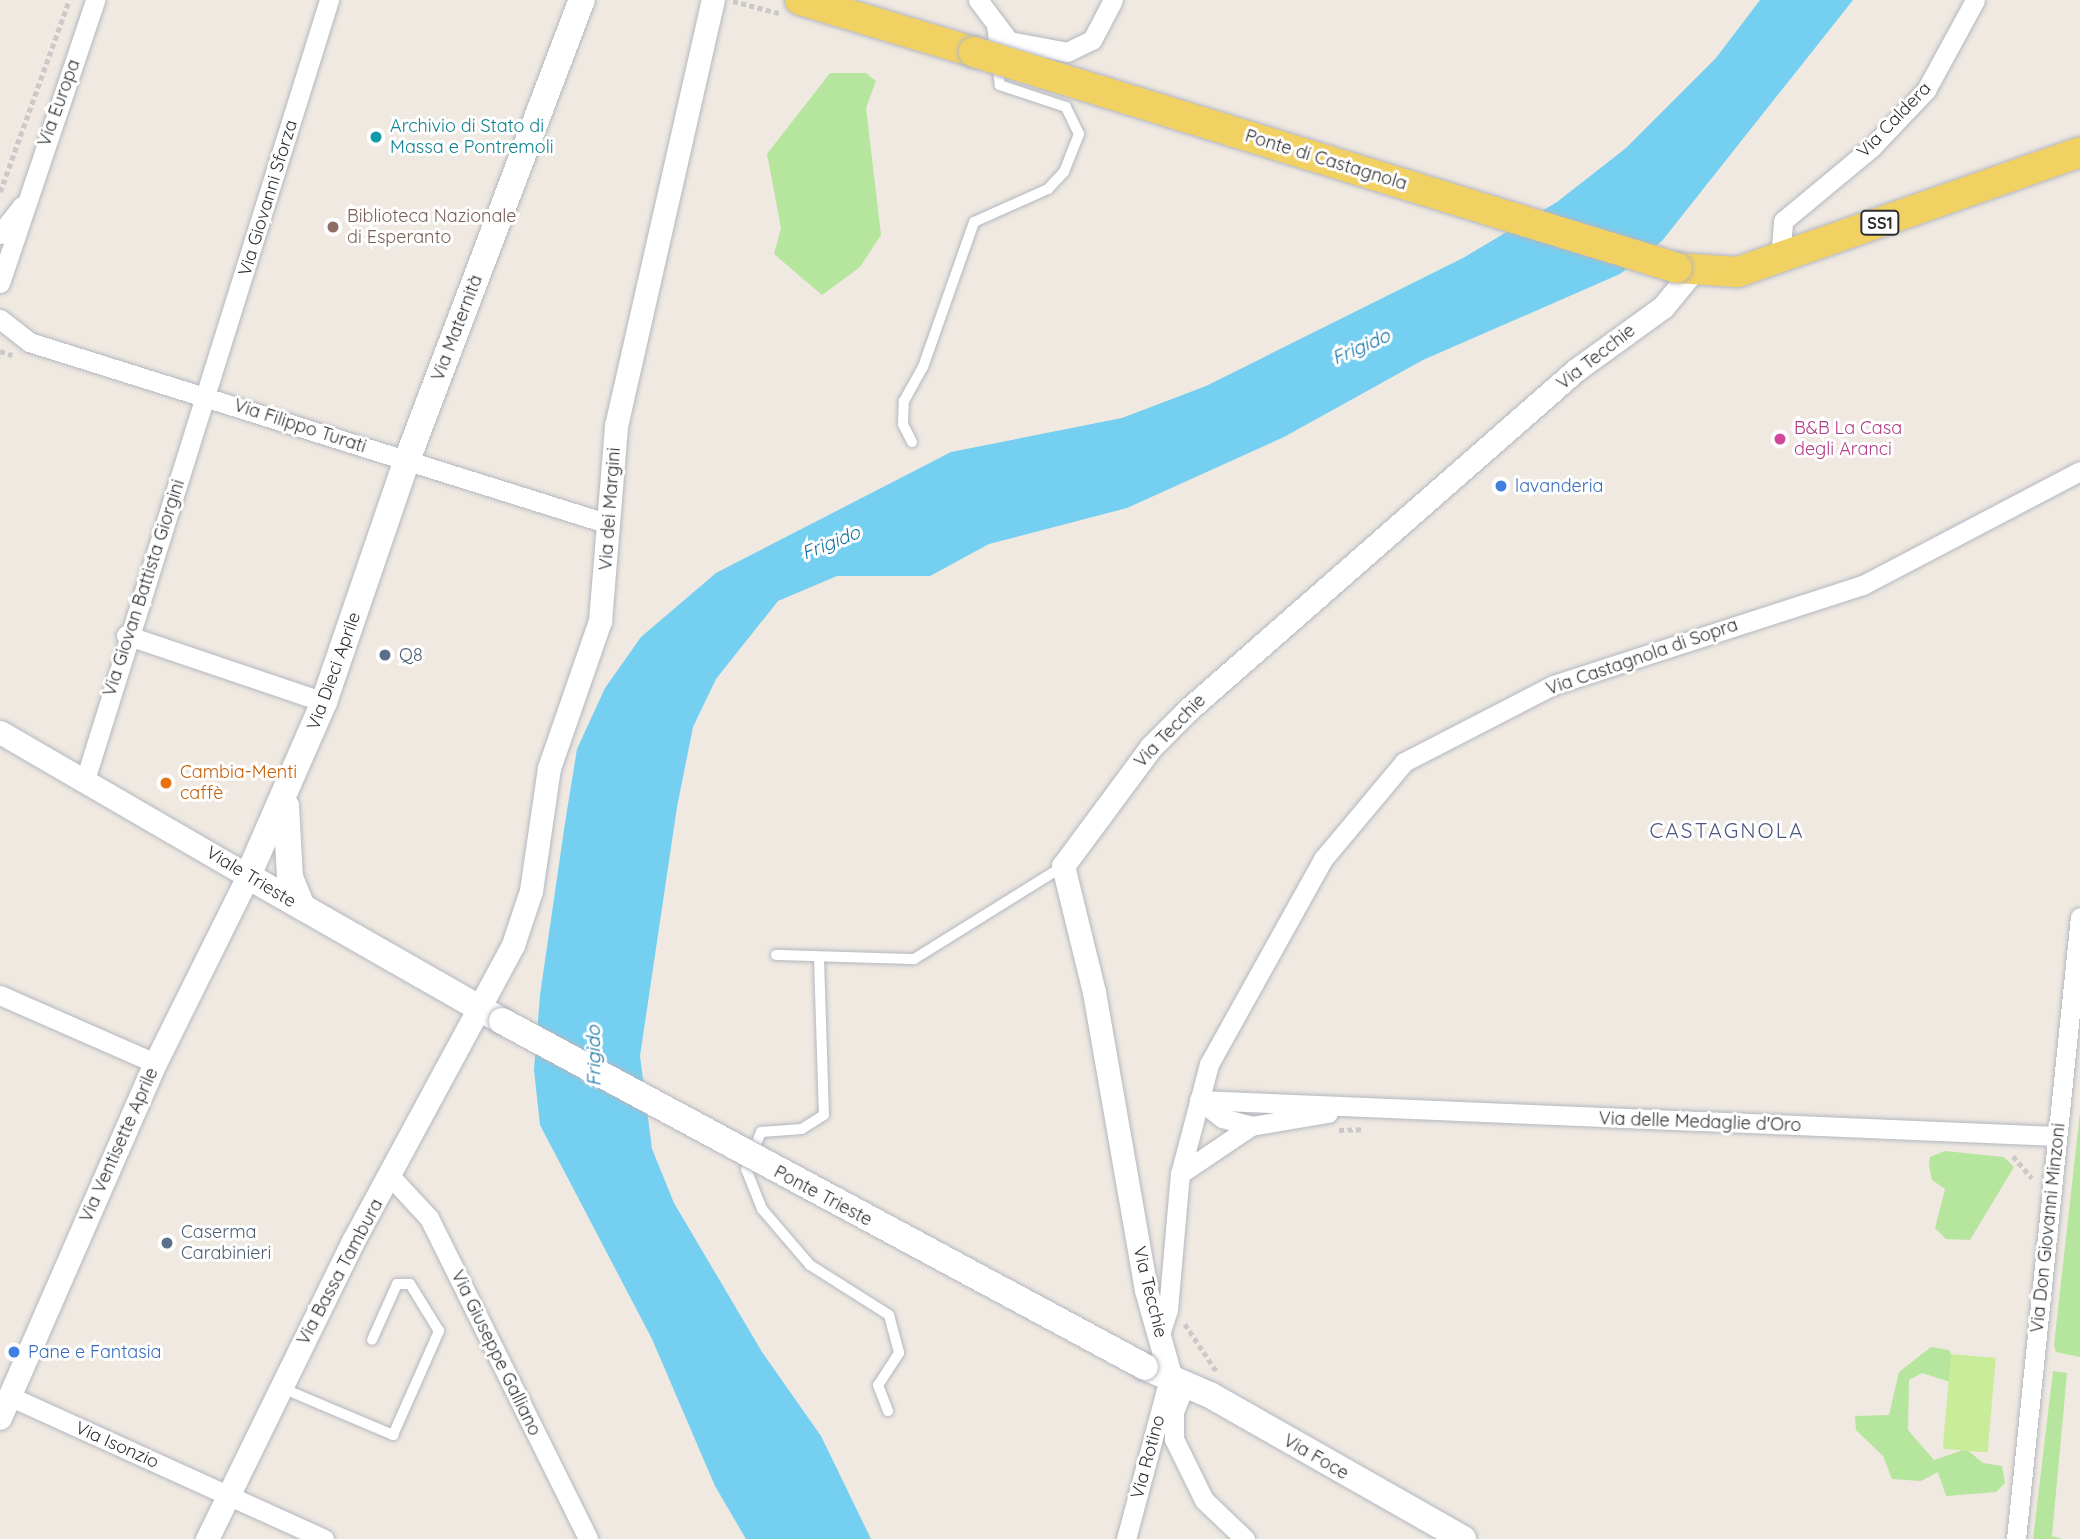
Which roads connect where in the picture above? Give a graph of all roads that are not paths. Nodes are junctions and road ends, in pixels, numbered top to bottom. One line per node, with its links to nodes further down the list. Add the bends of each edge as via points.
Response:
1 (95, 0): 11 (street, Via Europa)
2 (329, 0): 17 (street, Via Giovanni Sforza)
3 (582, 0): 19 (main road, Via Maternità)
4 (713, 0): 21 (street, Via dei Margini, via 654,238 616,426)
5 (800, 0): 14 (main road, Ponte di Castagnola, bridge)
6 (978, 0): 9 (street)
7 (1113, 0): 9 (street, via 1093,40 1068,52 1009,41)
8 (1975, 0): 13 (street, Via Caldera, via 1926,90 1872,147 1783,221)
9 (992, 26): 18 (lane, via 1000,85 1066,107 1079,134 1064,172 1048,189 974,222 923,367 904,401 903,424)
10 (2080, 152): 13 (main road, SS1)
11 (22, 205): 12 (street, Via Europa); 15 (street, Via Europa, via 21,229)
12 (0, 233)
13 (1780, 258): 14 (main road, SS1, via 1738,272)
14 (1684, 271): 27 (street, Via Tecchie, via 1663,307 1576,370 1189,709 1151,747)
15 (0, 283)
16 (0, 319): 17 (street, Via Filippo Turati, via 29,342)
17 (208, 396): 19 (street, Via Filippo Turati); 22 (street, Via Giovan Battista Giorgini)
18 (912, 442)
19 (407, 460): 21 (street, Via Filippo Turati); 23 (main road, Via Dieci Aprile)
20 (2080, 471): 38 (street, Via Castagnola di Sopra, via 1863,585 1553,685 1404,762 1323,859 1209,1064)
21 (606, 523): 35 (street, Via dei Margini, via 600,621 549,768 531,891 513,945)
22 (126, 635): 23 (street); 25 (street, Via Giovan Battista Giorgini)
23 (324, 702): 26 (main road, Via Dieci Aprile)
24 (0, 732): 25 (street, Viale Trieste)
25 (85, 780): 28 (street, Viale Trieste)
26 (287, 796): 28 (main road, Via Dieci Aprile); 29 (main road, via 287,857)
27 (1063, 866): 33 (lane, via 914,958); 44 (street, Via Tecchie, via 1094,992 1146,1290)
28 (248, 876): 29 (main road, Viale Trieste); 37 (street, Via Ventisette Aprile)
29 (302, 907): 35 (main road, Viale Trieste)
30 (2080, 917): 31 (street, Via Don Giovanni Minzoni)
31 (2078, 950): 41 (street, Via Don Giovanni Minzoni)
32 (776, 955): 33 (lane)
33 (819, 958): 49 (lane, via 824,1115 802,1129 761,1132 746,1169 762,1209 810,1265 889,1315 899,1353 878,1385)
34 (0, 995): 37 (street)
35 (478, 1007): 36 (main road, Viale Trieste); 43 (street, Via Bassa Tambura)
36 (502, 1021): 46 (main road, Ponte Trieste, bridge)
37 (155, 1063): 48 (street, Via Ventisette Aprile)
38 (1199, 1100): 39 (street, Via delle Medaglie d'Oro, via 1271,1100); 40 (street, Via delle Medaglie d'Oro, via 1222,1118); 42 (street, Via Castagnola di Sopra)
39 (1344, 1110): 40 (street, Via delle Medaglie d'Oro); 41 (street, Via delle Medaglie d'Oro)
40 (1251, 1126): 42 (street, Via delle Medaglie d'Oro)
41 (2057, 1136): 58 (street, Via Don Giovanni Minzoni)
42 (1180, 1174): 44 (street, Via Castagnola di Sopra, via 1168,1310)
43 (391, 1177): 47 (street, Via Bassa Tambura); 54 (street, Via Giuseppe Galliano, via 429,1218)
44 (1160, 1334): 46 (street, Via Tecchie)
45 (372, 1340): 47 (lane, via 397,1284 410,1284 439,1331 393,1436)
46 (1167, 1375): 55 (street, Via Rotino); 56 (street, via 1174,1439 1204,1500); 57 (main road, Via Foce)
47 (279, 1387): 51 (street, Via Bassa Tambura)
48 (9, 1396): 50 (street, Via Ventisette Aprile); 51 (street, Via Isonzio)
49 (888, 1412)
50 (0, 1419)
51 (226, 1494): 52 (street, Via Bassa Tambura); 53 (street, Via Isonzio)
52 (207, 1539)
53 (324, 1539)
54 (588, 1539)
55 (1126, 1539)
56 (1245, 1539)
57 (1463, 1539)
58 (2016, 1539)

